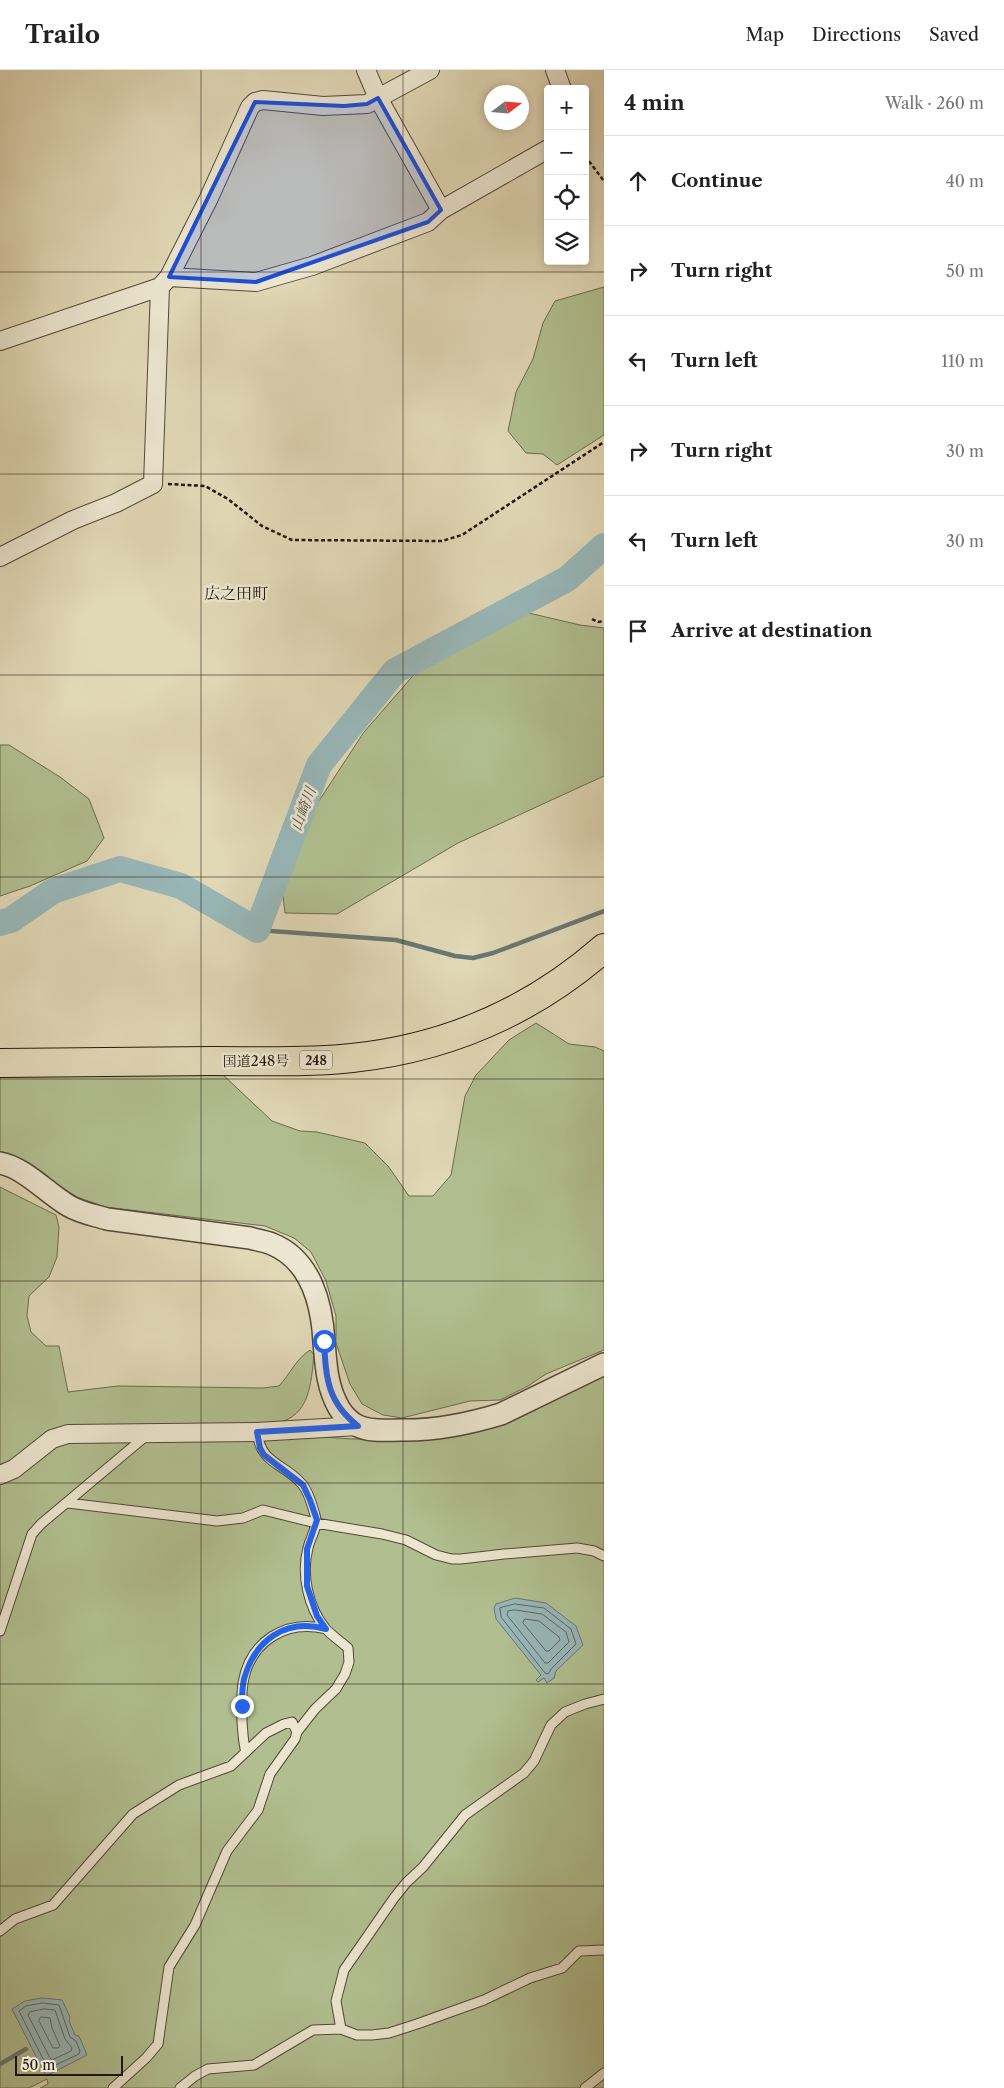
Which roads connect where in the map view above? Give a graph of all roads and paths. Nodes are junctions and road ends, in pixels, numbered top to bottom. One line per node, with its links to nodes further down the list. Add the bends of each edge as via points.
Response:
1 (366, 70): 5 (street)
2 (430, 70): 5 (street)
3 (555, 70): 4 (street)
4 (561, 85)
5 (378, 98): 9 (street); 10 (street, via 367,104 344,106 255,102)
6 (544, 151): 9 (street)
7 (589, 161): 8 (path)
8 (604, 181)
9 (440, 210): 10 (street, via 428,222 312,266 256,282)
10 (164, 282): 11 (street); 13 (street)
11 (0, 341)
12 (604, 442): 13 (path, via 462,535 442,541 292,540 262,526 205,486)
13 (153, 484): 14 (street)
14 (0, 557)
15 (592, 619): 16 (path)
16 (604, 621)
17 (604, 948): 18 (highway, 国道248号 / 248, via 534,1000 479,1027 388,1053 318,1060)
18 (0, 1063)
19 (0, 1164): 21 (street, via 16,1169 70,1207 85,1213 106,1219 250,1238 272,1244 291,1256 309,1278 317,1296 333,1398 343,1415)
20 (604, 1364): 21 (street, via 483,1420 411,1430 377,1430)
21 (358, 1426): 22 (street)
22 (257, 1432): 23 (street); 26 (lane, via 264,1455 303,1485)
23 (149, 1433): 24 (street, via 68,1434 52,1439 14,1469); 25 (lane)
24 (0, 1475)
25 (68, 1503): 26 (lane, via 217,1521 243,1518 263,1510); 29 (lane, via 32,1534)
26 (316, 1523): 27 (lane, via 398,1538 436,1555 452,1558 577,1548); 28 (lane, via 307,1549 307,1586 317,1616)
27 (604, 1556)
28 (326, 1629): 31 (lane, via 348,1648 345,1674 336,1689); 32 (lane, via 312,1625 283,1629 263,1642 250,1662 243,1682)
29 (0, 1631)
30 (604, 1699): 35 (lane, via 565,1712 551,1725 529,1767 465,1815 394,1898 344,1970 336,2001)
31 (297, 1732): 32 (lane, via 294,1724 288,1722 266,1733); 37 (lane, via 270,1774 254,1817 227,1850 195,1925 169,1967 158,2044)
32 (246, 1752): 33 (lane, via 231,1766 179,1785 133,1814 52,1905 15,1919)
33 (0, 1931)
34 (604, 1950): 35 (lane, via 579,1951 562,1968 530,1978 466,2007 389,2033 357,2035)
35 (341, 2029): 38 (lane, via 307,2032 254,2065 208,2069)
36 (604, 2073): 39 (lane)
37 (113, 2088)
38 (180, 2088)
39 (585, 2088)

